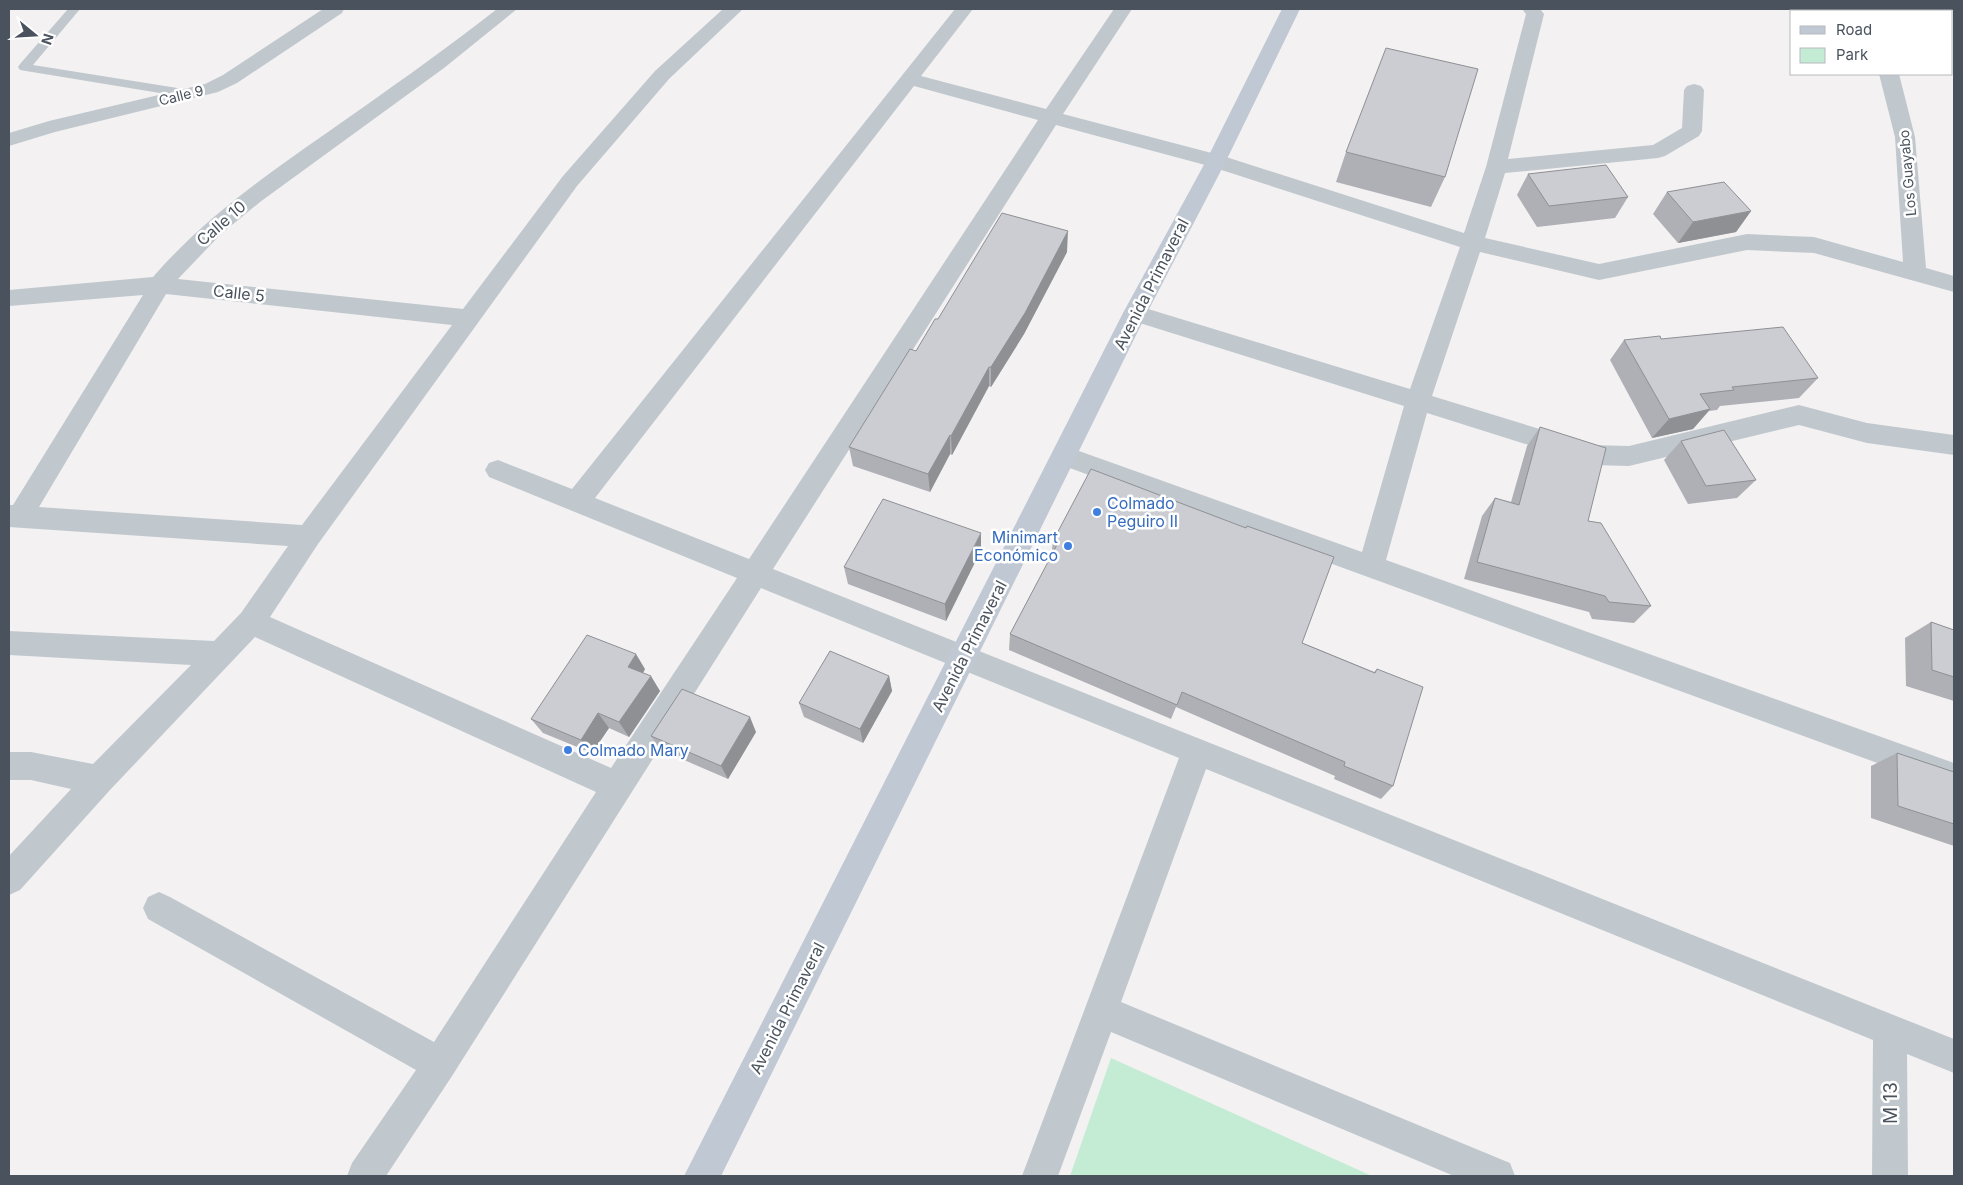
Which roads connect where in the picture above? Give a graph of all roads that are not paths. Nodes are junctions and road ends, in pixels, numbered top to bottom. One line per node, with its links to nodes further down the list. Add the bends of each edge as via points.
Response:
1 (74, 9): 10 (lane)
2 (335, 9): 14 (street, Calle 9, via 230,80)
3 (508, 9): 22 (street, Calle 10, via 464,45 233,209 176,263)
4 (734, 9): 25 (street, via 662,75 570,181)
5 (964, 9): 12 (street)
6 (1123, 9): 15 (street)
7 (1291, 9): 17 (street, Avenida Primaveral)
8 (1531, 9): 18 (street, via 1535,14)
9 (9, 66): 10 (lane)
10 (24, 67): 14 (lane)
11 (1889, 75): 20 (street, Los Guayabo, via 1904,137)
12 (908, 79): 15 (street); 30 (street)
13 (1694, 90): 18 (street, via 1692,131 1658,151)
14 (190, 94): 16 (street, Calle 9, via 57,124)
15 (1051, 116): 17 (street); 34 (street)
16 (9, 140)
17 (1216, 161): 19 (street); 24 (street, Avenida Primaveral)
18 (1496, 167): 19 (street)
19 (1472, 242): 20 (street, via 1599,272 1747,242 1814,245); 26 (street)
20 (1915, 273): 21 (street)
21 (1954, 284)
22 (160, 285): 23 (street, Calle 5); 25 (street, Calle 5); 31 (street, Calle 10)
23 (9, 298)
24 (1135, 313): 26 (street); 28 (street, Avenida Primaveral)
25 (469, 318): 32 (street)
26 (1418, 401): 27 (street, via 1592,455 1629,456 1799,415 1867,433); 33 (street)
27 (1954, 445)
28 (1065, 456): 33 (street); 38 (street, Avenida Primaveral)
29 (498, 470): 30 (street)
30 (577, 501): 34 (street)
31 (14, 516): 32 (street)
32 (309, 536): 35 (street)
33 (1372, 567): 41 (street)
34 (755, 573): 38 (street); 43 (street)
35 (252, 622): 37 (street); 43 (street)
36 (9, 643): 37 (street)
37 (221, 654): 42 (street)
38 (964, 657): 39 (street); 51 (street, Avenida Primaveral)
39 (1197, 751): 46 (street); 47 (street)
40 (9, 766): 42 (street, via 31,766)
41 (1954, 777)
42 (99, 780): 44 (street)
43 (617, 786): 49 (street)
44 (9, 879)
45 (159, 908): 49 (street)
46 (1100, 1010): 52 (street); 53 (street)
47 (1890, 1030): 48 (street); 54 (street, M 13)
48 (1954, 1056)
49 (440, 1064): 50 (street)
50 (365, 1176)
51 (702, 1176)
52 (1040, 1176)
53 (1498, 1176)
54 (1890, 1176)

